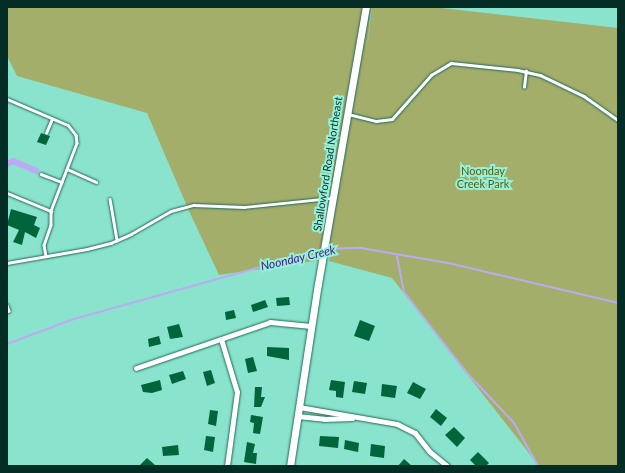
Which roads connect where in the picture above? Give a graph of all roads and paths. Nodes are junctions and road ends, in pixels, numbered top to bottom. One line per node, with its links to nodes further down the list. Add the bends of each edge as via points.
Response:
1 (366, 7): 5 (street, Shallowford Road Northeast)
2 (526, 71): 3 (lane); 5 (lane, via 448,64 431,75 392,119 376,121); 7 (lane, via 560,83)
3 (524, 87)
4 (7, 99): 6 (lane)
5 (347, 114): 14 (street, Shallowford Road Northeast)
6 (52, 119): 8 (lane); 9 (lane, via 72,128 76,135 77,143)
7 (618, 120)
8 (46, 133)
9 (67, 169): 11 (lane); 12 (lane)
10 (41, 174): 11 (lane)
11 (62, 182): 16 (lane)
12 (96, 182)
13 (7, 193): 16 (lane)
14 (334, 198): 17 (lane, via 244,206 194,205 171,211); 22 (street, Shallowford Road Northeast)
15 (110, 199): 17 (lane)
16 (51, 211): 18 (lane, via 51,225 44,245)
17 (117, 240): 18 (lane, via 87,250)
18 (46, 256): 19 (lane)
19 (7, 262)
20 (7, 305): 21 (lane)
21 (7, 312)
22 (311, 326): 23 (street, via 270,322); 25 (street, Shallowford Road Northeast)
23 (221, 339): 24 (street); 28 (street, via 237,392)
24 (136, 368)
25 (299, 407): 26 (street, Shallowford Road Northeast); 27 (street)
26 (297, 416): 27 (street, via 324,419); 29 (street, Shallowford Road Northeast)
27 (353, 418): 30 (street, via 397,424 409,429)
28 (227, 466)
29 (290, 466)
30 (447, 466)

